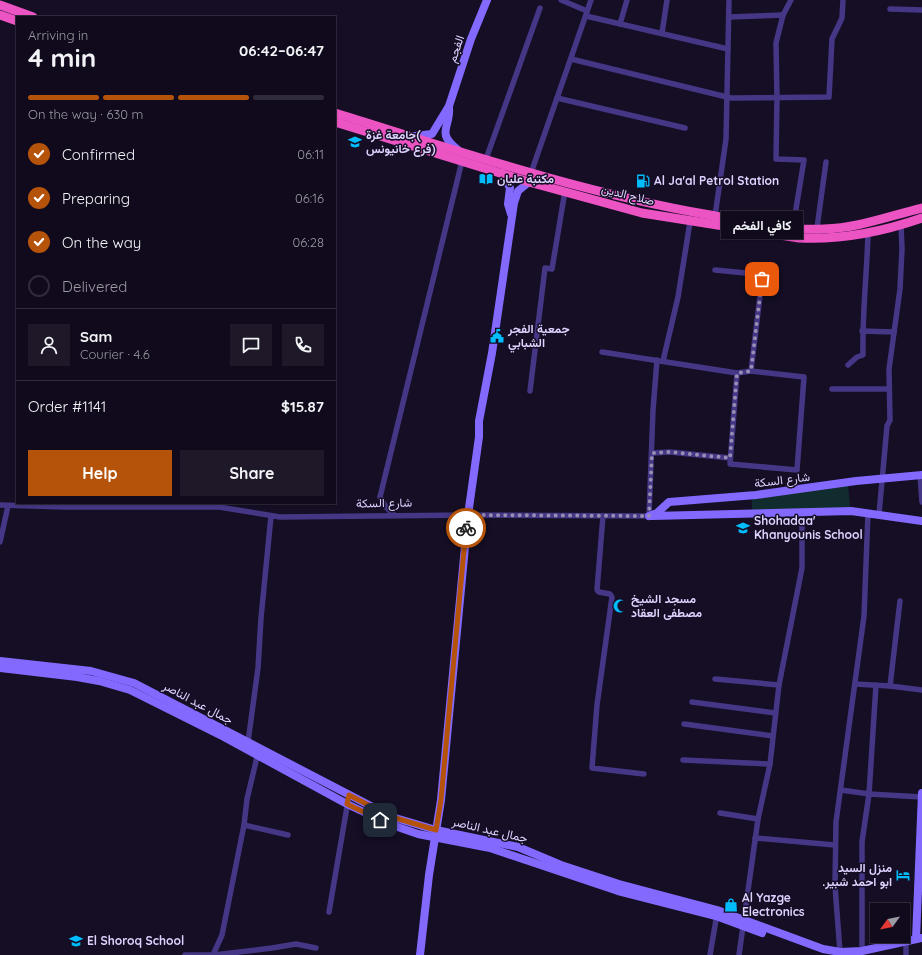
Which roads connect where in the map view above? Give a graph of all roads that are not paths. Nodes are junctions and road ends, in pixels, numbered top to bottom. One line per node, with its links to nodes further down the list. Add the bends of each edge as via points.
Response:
1 (488, 0): 26 (main road, الفجم, via 471,39)
2 (561, 0): 13 (street)
3 (591, 0): 13 (street)
4 (627, 0): 19 (street)
5 (667, 0): 20 (street)
6 (729, 0): 17 (street)
7 (791, 0): 15 (street)
8 (843, 0): 25 (street, via 842,18 832,39 828,97)
9 (0, 5): 16 (highway)
10 (540, 8): 32 (street)
11 (890, 9): 12 (street)
12 (922, 10)
13 (587, 14): 19 (street); 22 (street)
14 (0, 15): 18 (highway)
15 (783, 15): 17 (street); 25 (street, via 776,43)
16 (30, 16)
17 (729, 17): 21 (street)
18 (16, 21)
19 (620, 24): 20 (street)
20 (662, 33): 21 (street)
21 (728, 49): 23 (street)
22 (571, 59): 23 (street); 24 (street)
23 (727, 96): 25 (street); 43 (street, via 726,138)
24 (557, 98): 29 (street); 36 (street)
25 (777, 98): 48 (street, via 776,159 804,160)
26 (448, 106): 30 (main road, via 432,134); 31 (main road, via 444,135)
27 (336, 113): 30 (highway, صلاح الدين)
28 (336, 122): 33 (highway, صلاح الدين)
29 (685, 128)
30 (414, 136): 31 (highway, صلاح الدين)
31 (458, 150): 32 (highway, صلاح الدين)
32 (486, 159): 36 (highway, صلاح الدين)
33 (462, 161): 35 (highway, صلاح الدين); 73 (street, via 380,497)
34 (826, 162): 49 (street)
35 (502, 173): 36 (highway, صلاح الدين); 44 (main road, via 510,188 508,204)
36 (530, 178): 37 (highway, صلاح الدين); 38 (highway, صلاح الدين); 44 (main road, via 518,191)
37 (565, 191): 40 (highway, صلاح الدين); 62 (street, via 552,269 545,268)
38 (614, 194): 39 (highway, صلاح الدين); 40 (highway, via 610,200)
39 (646, 203): 42 (highway, via 646,210); 43 (highway, صلاح الدين)
40 (612, 204): 42 (highway, صلاح الدين)
41 (922, 208): 43 (highway, صلاح الدين, via 874,222 826,229 794,228)
42 (642, 212): 46 (highway, صلاح الدين)
43 (715, 216)
44 (512, 217): 74 (main road, via 479,421)
45 (922, 218): 47 (highway, صلاح الدين)
46 (690, 222): 50 (highway, صلاح الدين, via 798,238 830,238); 56 (street)
47 (901, 224): 50 (highway, صلاح الدين); 53 (street, via 901,265)
48 (793, 227)
49 (817, 228)
50 (868, 233): 52 (street)
51 (715, 270): 58 (street, via 756,274 762,279)
52 (862, 331): 53 (street); 57 (street, via 863,355)
53 (894, 332): 61 (street)
54 (602, 352): 55 (street)
55 (657, 360): 56 (street); 63 (street, via 652,410)
56 (664, 361): 59 (street)
57 (848, 365)
58 (751, 371): 59 (street); 64 (street, via 804,377 797,470 730,464)
59 (737, 373): 64 (street)
60 (832, 389): 61 (street)
61 (889, 389): 66 (street, via 890,420 887,426)
62 (530, 391)
63 (652, 453): 64 (street, via 670,452); 77 (street)
64 (730, 458)
65 (921, 475): 66 (main road, شارع السكة); 67 (street)
66 (882, 479): 72 (street); 77 (main road, شارع السكة, via 756,495 669,502 657,513)
67 (922, 502)
68 (0, 505): 69 (street, شارع السكة)
69 (8, 506): 75 (street, شارع السكة, via 218,507); 79 (street)
70 (868, 512): 71 (main road, شارع السكة); 72 (main road, شارع السكة); 84 (street, via 864,616)
71 (802, 513): 77 (main road, شارع السكة); 85 (street, via 802,568)
72 (879, 514): 78 (main road, شارع السكة)
73 (394, 515): 74 (street, شارع السكة); 75 (street, شارع السكة)
74 (468, 515): 76 (street, شارع السكة); 106 (main road, via 441,800)
75 (271, 516): 93 (street, via 258,668)
76 (603, 516): 77 (street, شارع السكة); 97 (street, via 598,590 612,597 597,705 592,768)
77 (649, 516)
78 (922, 521)
79 (0, 542)
80 (900, 601): 87 (street)
81 (0, 661): 93 (main road, جمال عبد الناصر, via 68,668 134,683)
82 (0, 668): 94 (main road, جمال عبد الناصر, via 77,677 130,690)
83 (715, 679): 85 (street)
84 (855, 684): 86 (street); 98 (street)
85 (779, 685): 90 (street)
86 (876, 686): 87 (street); 100 (street)
87 (890, 686): 88 (street)
88 (922, 690)
89 (692, 702): 90 (street)
90 (775, 713): 92 (street)
91 (684, 724): 92 (street)
92 (773, 736): 96 (street)
93 (248, 742): 94 (main road, جمال عبد الناصر)
94 (259, 751): 102 (main road, جمال عبد الناصر); 105 (street, via 247,799)
95 (683, 760): 96 (street)
96 (770, 764): 104 (street)
97 (644, 774)
98 (840, 790): 100 (street); 109 (street)
99 (922, 793): 101 (main road)
100 (869, 794): 101 (street); 117 (street, via 862,842)
101 (922, 797): 113 (main road)
102 (348, 799): 106 (main road, جمال عبد الناصر); 110 (street)
103 (720, 813): 104 (street)
104 (758, 819): 108 (street)
105 (244, 825): 107 (street); 119 (street, via 222,935)
106 (435, 834): 111 (main road, جمال عبد الناصر, via 518,847 560,865); 120 (main road)
107 (288, 835)
108 (755, 838): 109 (street); 112 (street)
109 (835, 845): 116 (street)
110 (330, 912)
111 (717, 913): 112 (main road, جمال عبد الناصر); 121 (street)
112 (743, 923): 116 (main road, جمال عبد الناصر); 122 (street); 123 (main road, جمال عبد الناصر, via 802,948)
113 (920, 940): 115 (main road, جمال عبد الناصر)
114 (316, 948): 119 (street, via 296,944)
115 (906, 948): 117 (main road, جمال عبد الناصر)
116 (840, 952): 117 (main road, جمال عبد الناصر)
117 (862, 953)
118 (185, 955): 119 (street)
119 (213, 955)
120 (420, 955)
121 (710, 955)
122 (739, 955)
123 (830, 955)

